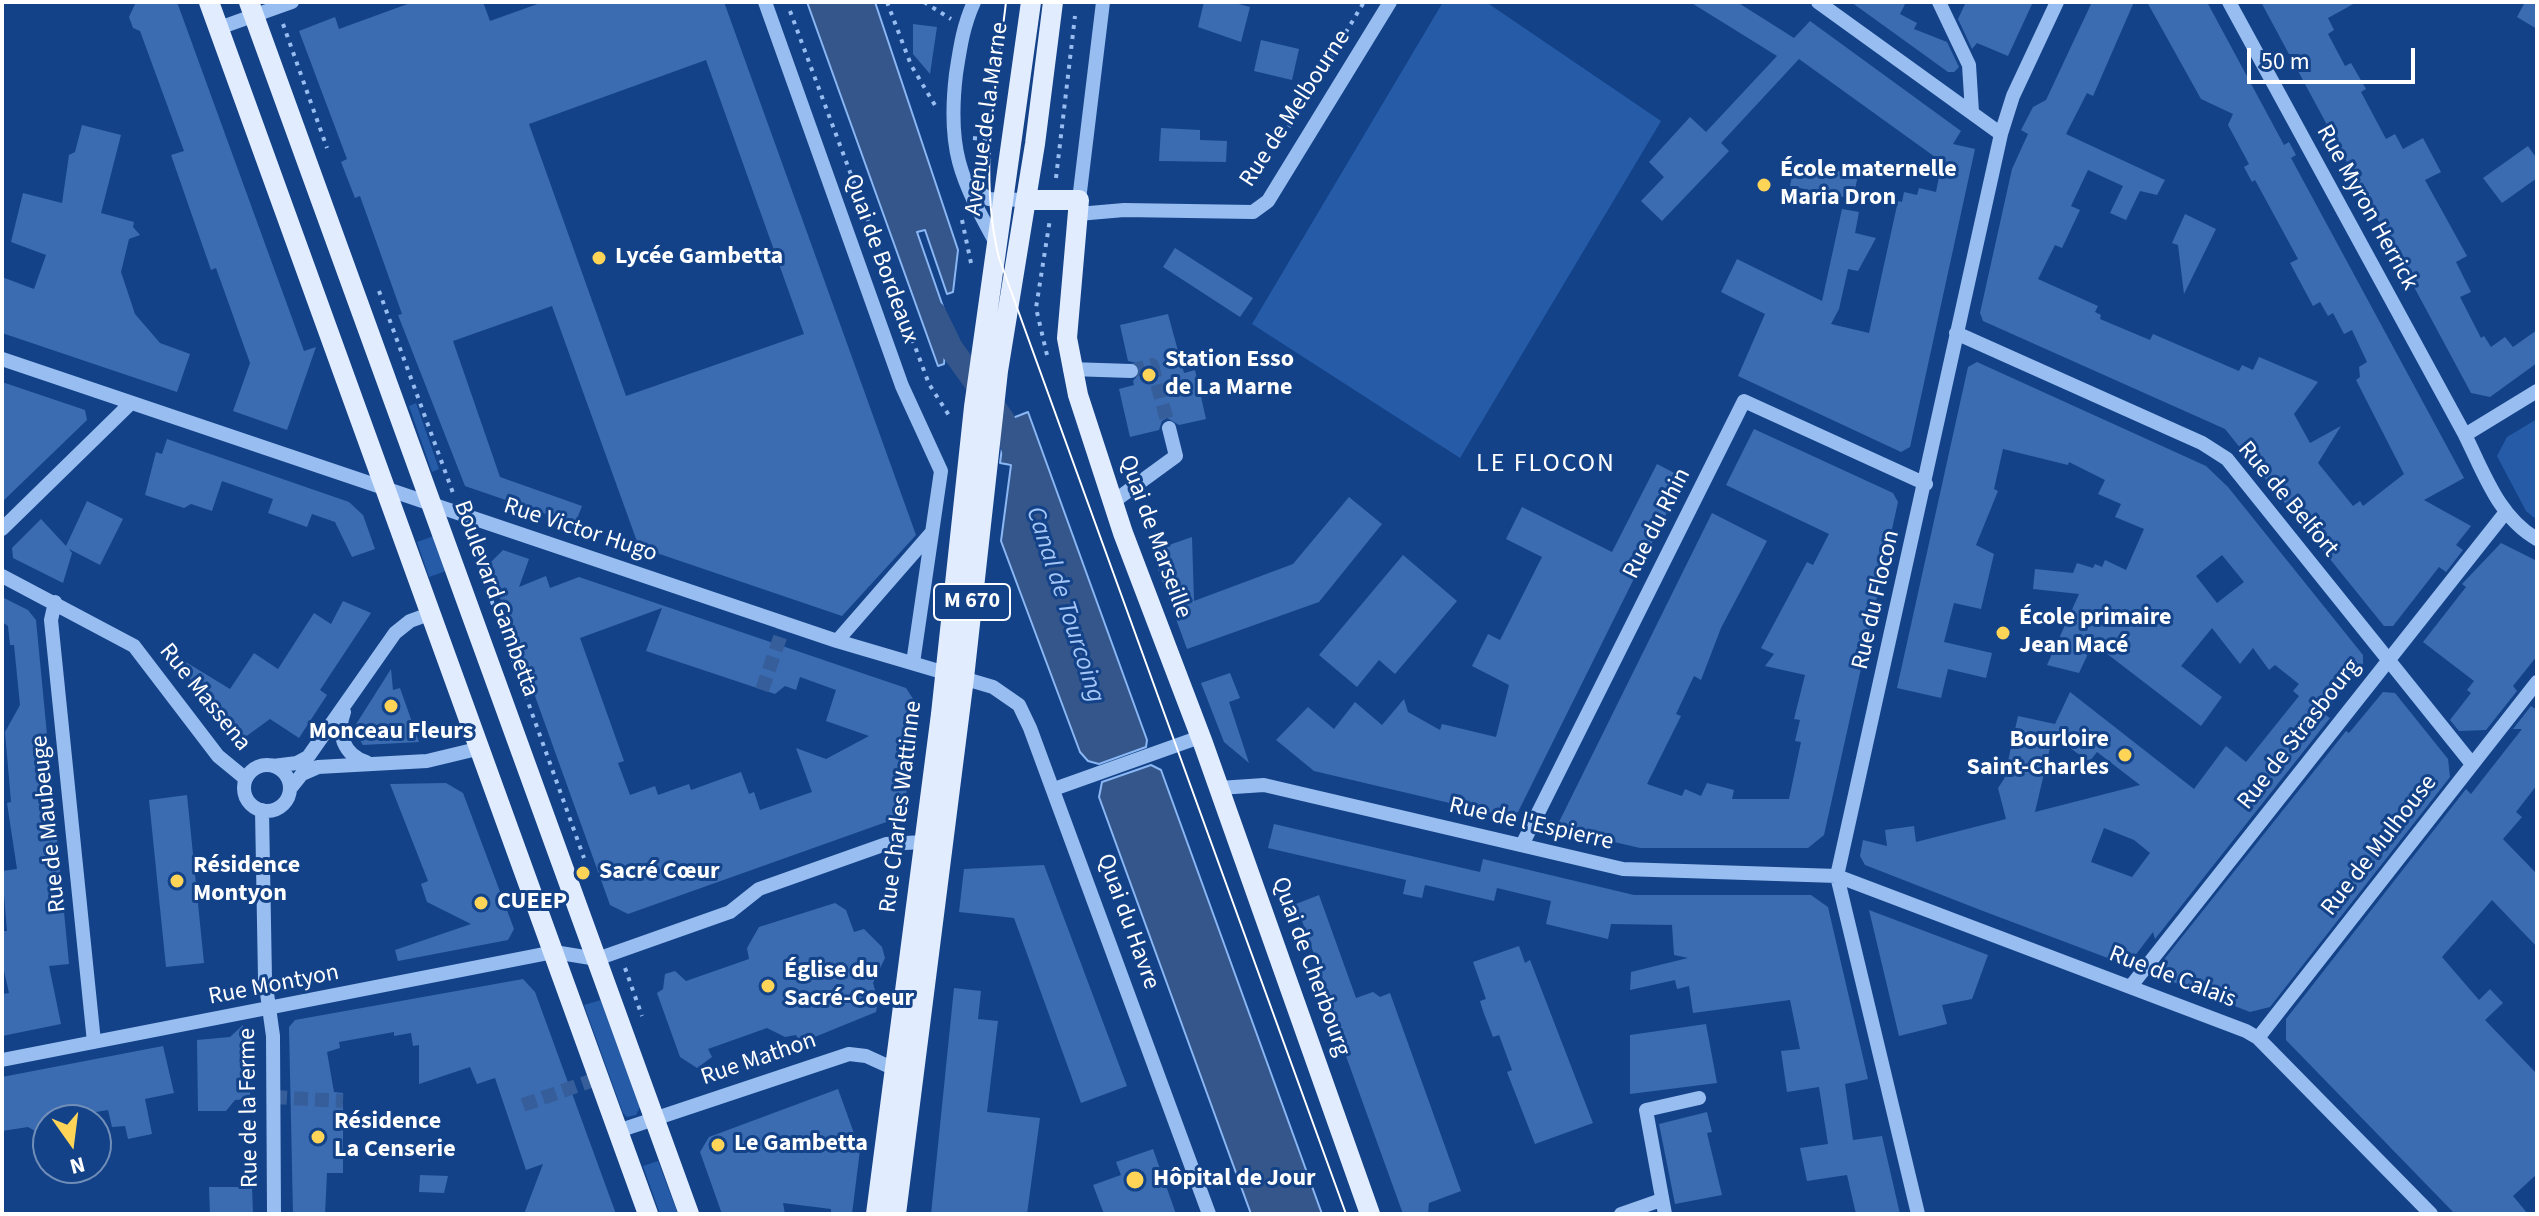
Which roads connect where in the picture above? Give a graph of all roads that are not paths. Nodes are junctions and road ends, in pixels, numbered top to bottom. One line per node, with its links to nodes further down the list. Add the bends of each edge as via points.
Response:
1 (209, 2): 14 (main road)
2 (292, 2): 13 (street)
3 (765, 2): 38 (street, Quai de Bordeaux, via 902,386 941,471)
4 (974, 2): 17 (street, Avenue de la Marne, via 964,25 951,126)
5 (1031, 2): 18 (main road, Avenue de la Marne / M 670)
6 (1053, 2): 19 (main road, Avenue de la Marne / M 670)
7 (1103, 2): 20 (street)
8 (1390, 2): 20 (street, Rue de Melbourne, via 1268,201 1253,212)
9 (1818, 2): 15 (street)
10 (1939, 2): 15 (street, via 1969,65)
11 (2057, 2): 16 (street, Rue du Flocon)
12 (2229, 2): 30 (street, Rue Myron Herrick)
13 (252, 9): 14 (street); 35 (main road, Boulevard Gambetta)
14 (219, 28): 33 (main road)
15 (1972, 112): 16 (street)
16 (2001, 134): 22 (street, Rue du Flocon)
17 (965, 180): 18 (street, via 983,197); 21 (street, Avenue de la Marne)
18 (1004, 199): 19 (street); 21 (main road, Avenue de la Marne / M 670)
19 (1027, 200): 20 (main road, Avenue de la Marne); 31 (main road, Avenue de la Marne / M 670)
20 (1079, 207): 24 (main road)
21 (996, 243): 28 (main road, Avenue de la Marne / M 670)
22 (1956, 333): 32 (street, Rue du Flocon); 44 (street, Rue de Belfort, via 2227,459)
23 (2, 359): 27 (street, Rue Victor Hugo)
24 (1069, 361): 25 (street); 34 (main road, Quai de Marseille)
25 (1131, 371)
26 (2537, 391): 30 (street)
27 (131, 403): 33 (street, Rue Victor Hugo); 37 (street)
28 (974, 407): 46 (main road, Rue Charles Wattinne / M 670)
29 (1169, 428): 34 (street, via 1176,456)
30 (2465, 435): 36 (street, Rue Myron Herrick)
31 (989, 445): 46 (main road, Rue Charles Wattinne / M 670)
32 (1926, 484): 60 (street, Rue du Rhin, via 1744,401); 61 (street, Rue du Flocon)
33 (388, 491): 35 (street, Rue Victor Hugo); 42 (main road)
34 (1113, 502): 49 (main road, Quai de Marseille)
35 (433, 505): 43 (street, Rue Victor Hugo); 63 (main road, Boulevard Gambetta)
36 (2505, 513): 39 (street); 44 (street, Rue de Strasbourg)
37 (2, 529)
38 (932, 532): 43 (street); 45 (street, Quai de Bordeaux)
39 (2537, 539)
40 (2, 576): 41 (street, Rue Massena)
41 (55, 602): 54 (street, Rue Massena, via 134,646 213,751); 67 (street, Rue de Maubeuge, via 51,620)
42 (432, 613): 48 (street, via 395,633); 50 (main road)
43 (837, 641): 45 (street, Rue Victor Hugo)
44 (2387, 658): 52 (street, Rue de Belfort); 64 (street, Rue de Strasbourg)
45 (913, 663): 46 (street, Rue Victor Hugo)
46 (955, 676): 57 (street, Quai du Havre, via 993,687 1019,705); 59 (main road, Rue Charles Wattinne / M 670); 69 (main road, Rue Charles Wattinne / M 670)
47 (2537, 682): 52 (street, Rue de Mulhouse)
48 (346, 708): 51 (street, via 340,728 346,746 356,758); 53 (street, via 308,757)
49 (1200, 737): 55 (main road, Quai de Cherbourg); 57 (street)
50 (481, 748): 51 (street, via 436,760); 62 (main road)
51 (372, 764): 56 (street, via 318,767 302,774)
52 (2472, 764): 66 (street, Rue de Mulhouse)
53 (273, 766): 54 (street, via 255,768); 56 (street, via 288,778)
54 (246, 779): 58 (street, via 246,797)
55 (1219, 788): 60 (street, Rue de l'Espierre, via 1264,785); 80 (main road, Quai de Cherbourg)
56 (290, 789): 58 (street, via 281,806)
57 (1054, 789): 79 (street, Quai du Havre)
58 (262, 810): 65 (street, Rue de la Ferme)
59 (924, 842): 63 (street, via 886,844 759,889 730,912); 69 (main road, Rue Charles Wattinne / M 670)
60 (1522, 845): 61 (street, Rue de l'Espierre, via 1637,871)
61 (1837, 876): 64 (street, Rue de Calais); 82 (street, Rue du Flocon)
62 (554, 952): 63 (street); 65 (street, Rue Montyon); 72 (main road)
63 (597, 959): 71 (main road, Boulevard Gambetta)
64 (2131, 986): 66 (street, Rue de Calais)
65 (269, 1010): 67 (street, Rue Montyon); 74 (street, Rue de la Ferme)
66 (2258, 1038): 83 (street, Rue de Calais)
67 (94, 1042): 68 (street, Rue Montyon)
68 (2, 1060)
69 (904, 1074): 71 (street, Rue Mathon, via 849,1054); 77 (main road, Rue Charles Wattinne / M 670); 78 (main road, Rue Charles Wattinne / M 670)
70 (1699, 1098): 73 (street, via 1646,1110)
71 (655, 1118): 72 (street, Rue Mathon); 76 (main road, Boulevard Gambetta)
72 (618, 1131): 75 (main road)
73 (1663, 1207): 81 (street)
74 (274, 1214)
75 (648, 1214)
76 (689, 1214)
77 (876, 1214)
78 (896, 1214)
79 (1209, 1214)
80 (1370, 1214)
81 (1621, 1214)
82 (1918, 1214)
83 (2431, 1214)

